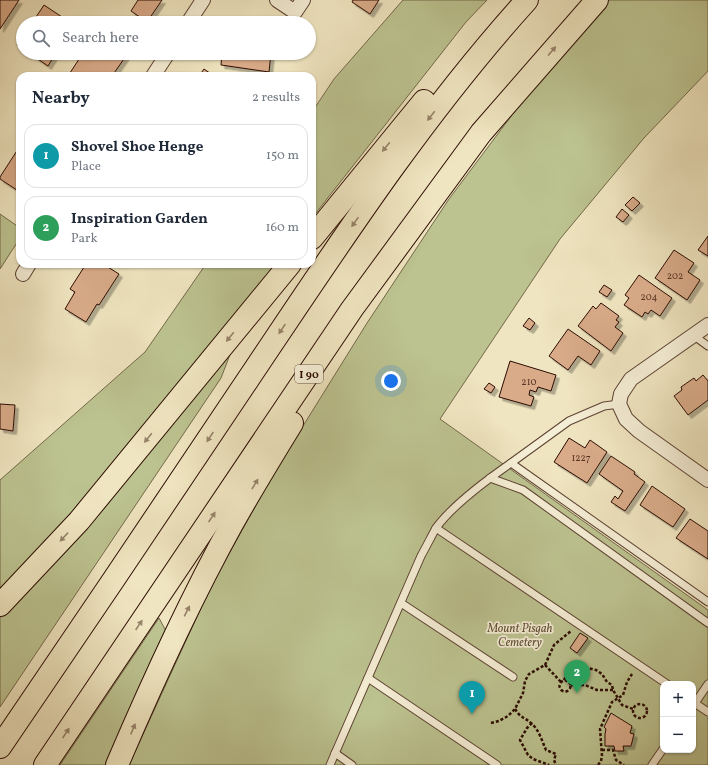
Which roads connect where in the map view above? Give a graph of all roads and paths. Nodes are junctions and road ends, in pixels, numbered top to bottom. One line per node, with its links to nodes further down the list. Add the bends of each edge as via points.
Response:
1 (203, 0): 7 (street)
2 (277, 0): 3 (street, via 295,12)
3 (303, 0)
4 (511, 0): 11 (highway, one-way to 11)
5 (527, 0): 43 (highway, one-way to 43, via 489,42 422,126 338,245)
6 (597, 0): 10 (highway, I 90, one-way to 6)
7 (193, 16)
8 (163, 60): 9 (street)
9 (156, 72)
10 (531, 75): 47 (highway, I 90, one-way to 10, via 352,309 481,133); 48 (highway, I 90, one-way to 10, via 185,616 232,524 288,429 338,350)
11 (316, 233)
12 (287, 268): 23 (highway, one-way to 23, via 79,521)
13 (708, 325): 14 (street)
14 (693, 335): 15 (lane); 16 (street, via 631,379 620,394)
15 (708, 346)
16 (620, 404): 17 (lane, via 604,406 569,421); 19 (street, via 626,419 639,431)
17 (511, 463): 18 (lane); 21 (lane)
18 (490, 478): 20 (lane); 25 (lane, via 523,490)
19 (708, 480)
20 (436, 528): 22 (lane); 24 (lane)
21 (708, 602)
22 (401, 603): 28 (lane); 29 (lane)
23 (0, 605)
24 (576, 623): 26 (path, via 571,631 554,645); 27 (lane)
25 (708, 623)
26 (545, 665): 30 (path); 38 (path, via 529,674)
27 (638, 665): 31 (lane); 35 (path, via 627,682 623,695)
28 (513, 677)
29 (368, 678): 46 (lane); 51 (lane)
30 (562, 681): 33 (path); 33 (path, via 560,687 563,691 568,690); 34 (path, via 574,665 596,670 612,684)
31 (662, 681)
32 (708, 684): 36 (lane)
33 (571, 685): 34 (path)
34 (613, 690): 35 (path)
35 (618, 698): 39 (path, via 622,705); 44 (path, via 612,702 600,729)
36 (696, 701)
37 (696, 705): 40 (lane)
38 (515, 709): 41 (path, via 508,716); 42 (path, via 519,716)
39 (633, 709): 39 (path, via 637,718 645,715 646,708 643,705 638,704)
40 (708, 712)
41 (491, 723)
42 (532, 723): 52 (path, via 520,740 528,755); 53 (path, via 546,750 556,754)
43 (0, 747)
44 (602, 750): 54 (path); 55 (path, via 613,750 616,760)
45 (660, 753): 56 (lane)
46 (335, 754): 49 (lane); 50 (lane)
47 (45, 765)
48 (117, 765)
49 (330, 765)
50 (352, 765)
51 (497, 765)
52 (549, 765)
53 (556, 765)
54 (598, 765)
55 (624, 765)
56 (652, 765)

